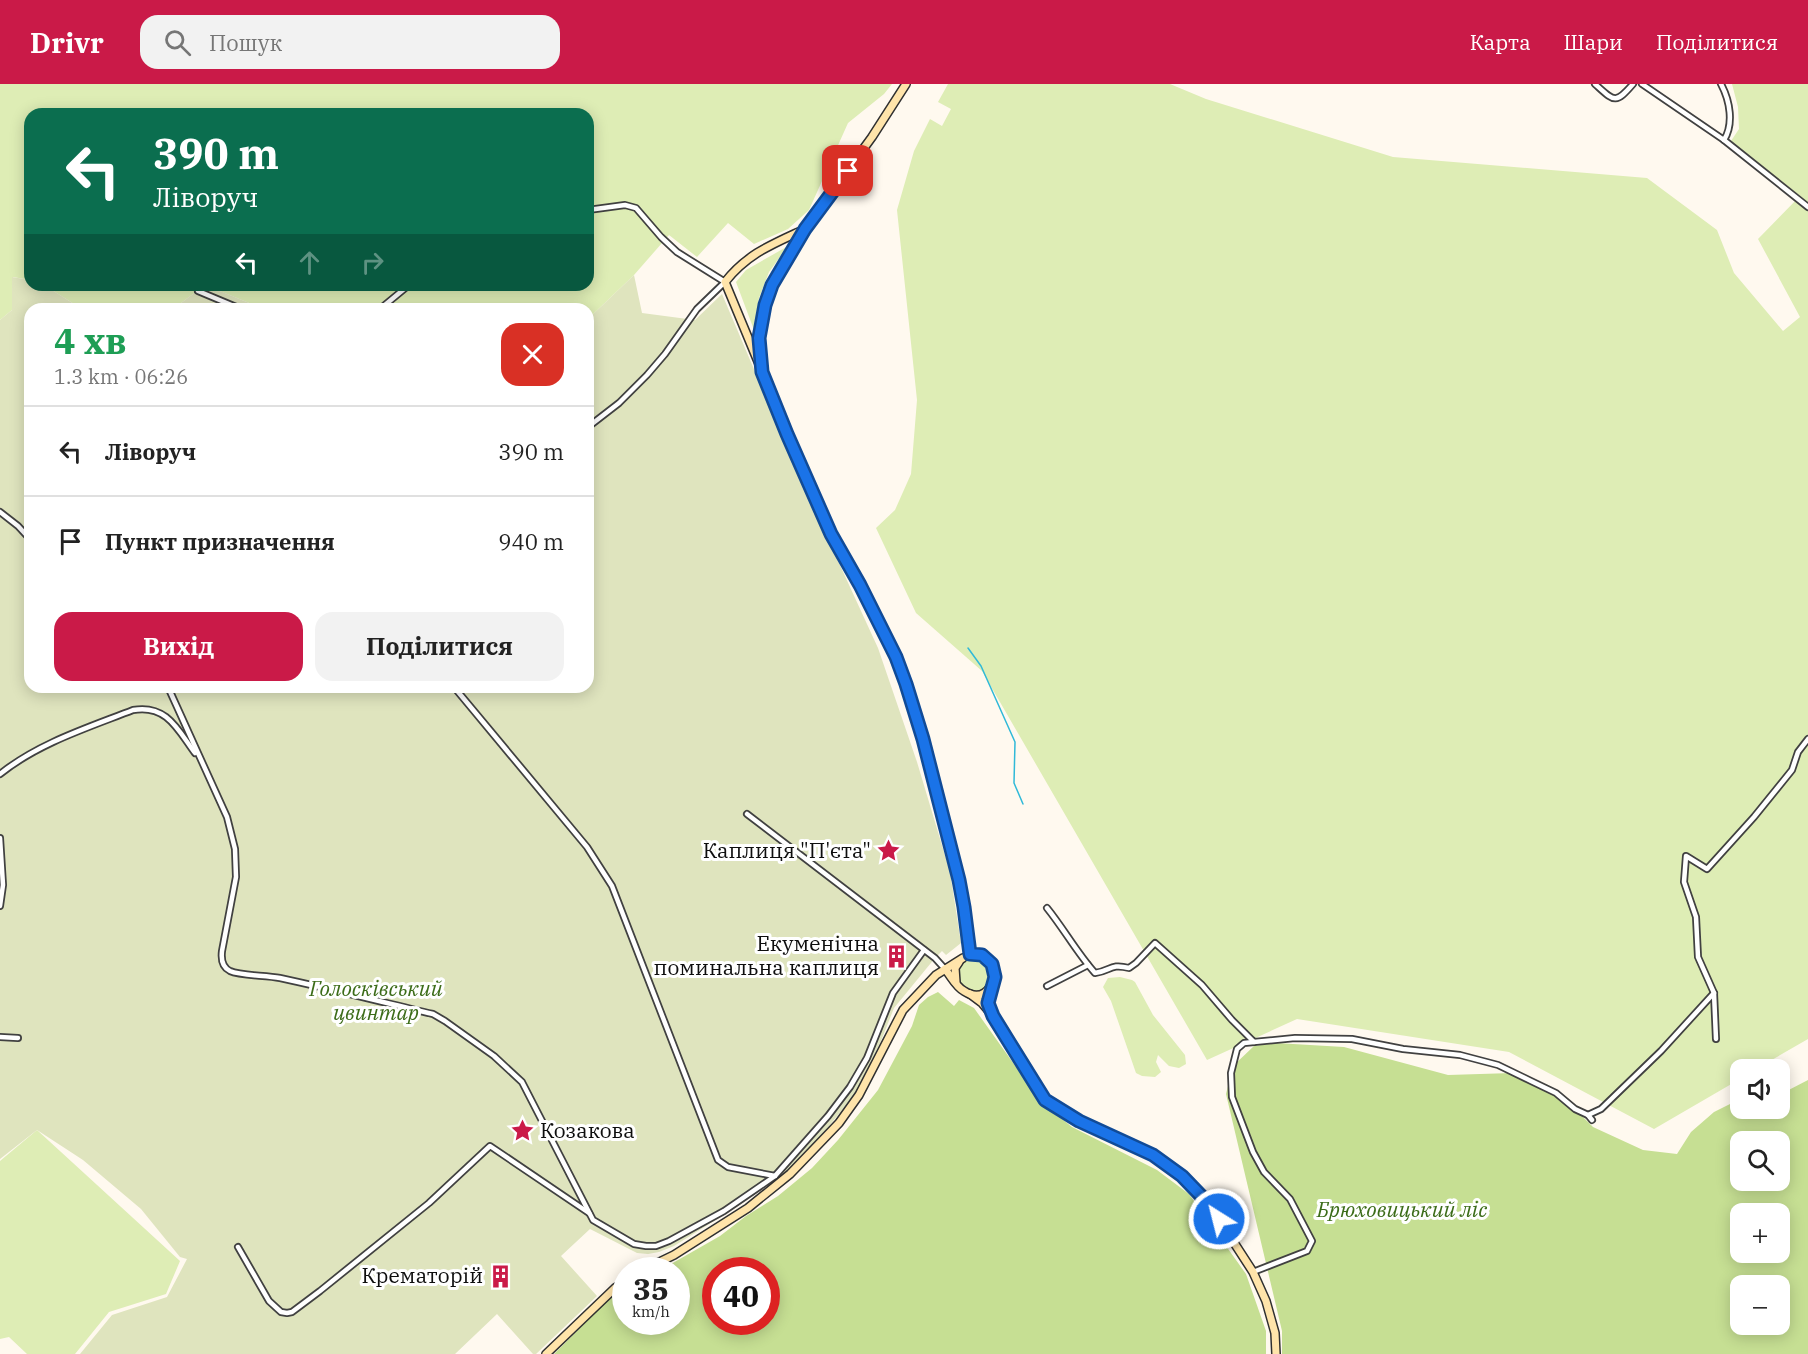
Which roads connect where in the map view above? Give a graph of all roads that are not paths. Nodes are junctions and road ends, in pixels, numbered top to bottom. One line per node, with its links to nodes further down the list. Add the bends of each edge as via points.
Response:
1 (906, 84): 9 (street, via 863,151)
2 (1595, 84): 3 (street, via 1615,99)
3 (1633, 84)
4 (1642, 84): 6 (street)
5 (1721, 84): 6 (street, via 1728,98 1730,120)
6 (1724, 140): 7 (street)
7 (1808, 207)
8 (594, 209): 10 (street, via 625,205 636,208 677,252)
9 (805, 229): 10 (street, via 756,253); 15 (street, via 772,285 765,305 759,338)
10 (725, 282): 15 (street); 16 (street, via 697,309 647,375)
11 (198, 291): 13 (street)
12 (401, 291): 14 (street)
13 (227, 303)
14 (387, 303)
15 (762, 372): 29 (street, via 831,534 860,585 906,684 959,880)
16 (594, 422)
17 (0, 512): 18 (street)
18 (24, 532)
19 (171, 693): 22 (street)
20 (459, 693): 43 (street, via 587,847 612,886 718,1160 728,1167)
21 (1808, 739): 36 (street, via 1792,770 1707,869 1686,856 1684,882 1696,917 1698,957)
22 (202, 763): 23 (street, via 176,726 164,715 144,708 46,745); 44 (street, via 227,817 235,849 236,877 223,965 232,972 278,978 433,1014 445,1021 522,1082)
23 (0, 774)
24 (747, 814): 28 (street)
25 (0, 838): 26 (street)
26 (0, 906)
27 (1047, 908): 31 (street)
28 (924, 950): 32 (street); 43 (street, via 893,993 867,1058 850,1087)
29 (970, 954): 30 (street); 34 (street, via 982,955 992,964)
30 (963, 958): 32 (street); 33 (street, via 955,968)
31 (1088, 965): 35 (street); 42 (street, via 1095,973 1117,965 1129,968 1155,943 1202,985)
32 (945, 969): 33 (street); 46 (street, via 903,1010 859,1095 790,1174 748,1208)
33 (956, 982): 37 (street)
34 (993, 983): 37 (street, via 983,993); 38 (street, via 988,998)
35 (1047, 986)
36 (1714, 993): 41 (street); 42 (street, via 1661,1051 1590,1118 1531,1080 1498,1065 1460,1055 1352,1040 1295,1038)
37 (970, 994): 38 (street)
38 (993, 1016): 47 (street, via 1045,1100 1079,1121 1153,1155 1182,1176 1207,1202)
39 (0, 1037): 40 (street)
40 (18, 1038)
41 (1716, 1039)
42 (1254, 1042): 47 (street, via 1237,1049 1232,1062 1232,1097 1264,1172 1290,1199 1312,1241 1307,1251)
43 (775, 1176): 44 (street, via 724,1211 656,1246 634,1244 598,1224)
44 (590, 1214): 45 (street, via 490,1146 429,1203 292,1312 280,1312 268,1301)
45 (238, 1247)
46 (670, 1257)
47 (1253, 1272): 50 (street, via 1275,1333)
48 (612, 1291): 49 (street)
49 (546, 1354)
50 (1276, 1354)

